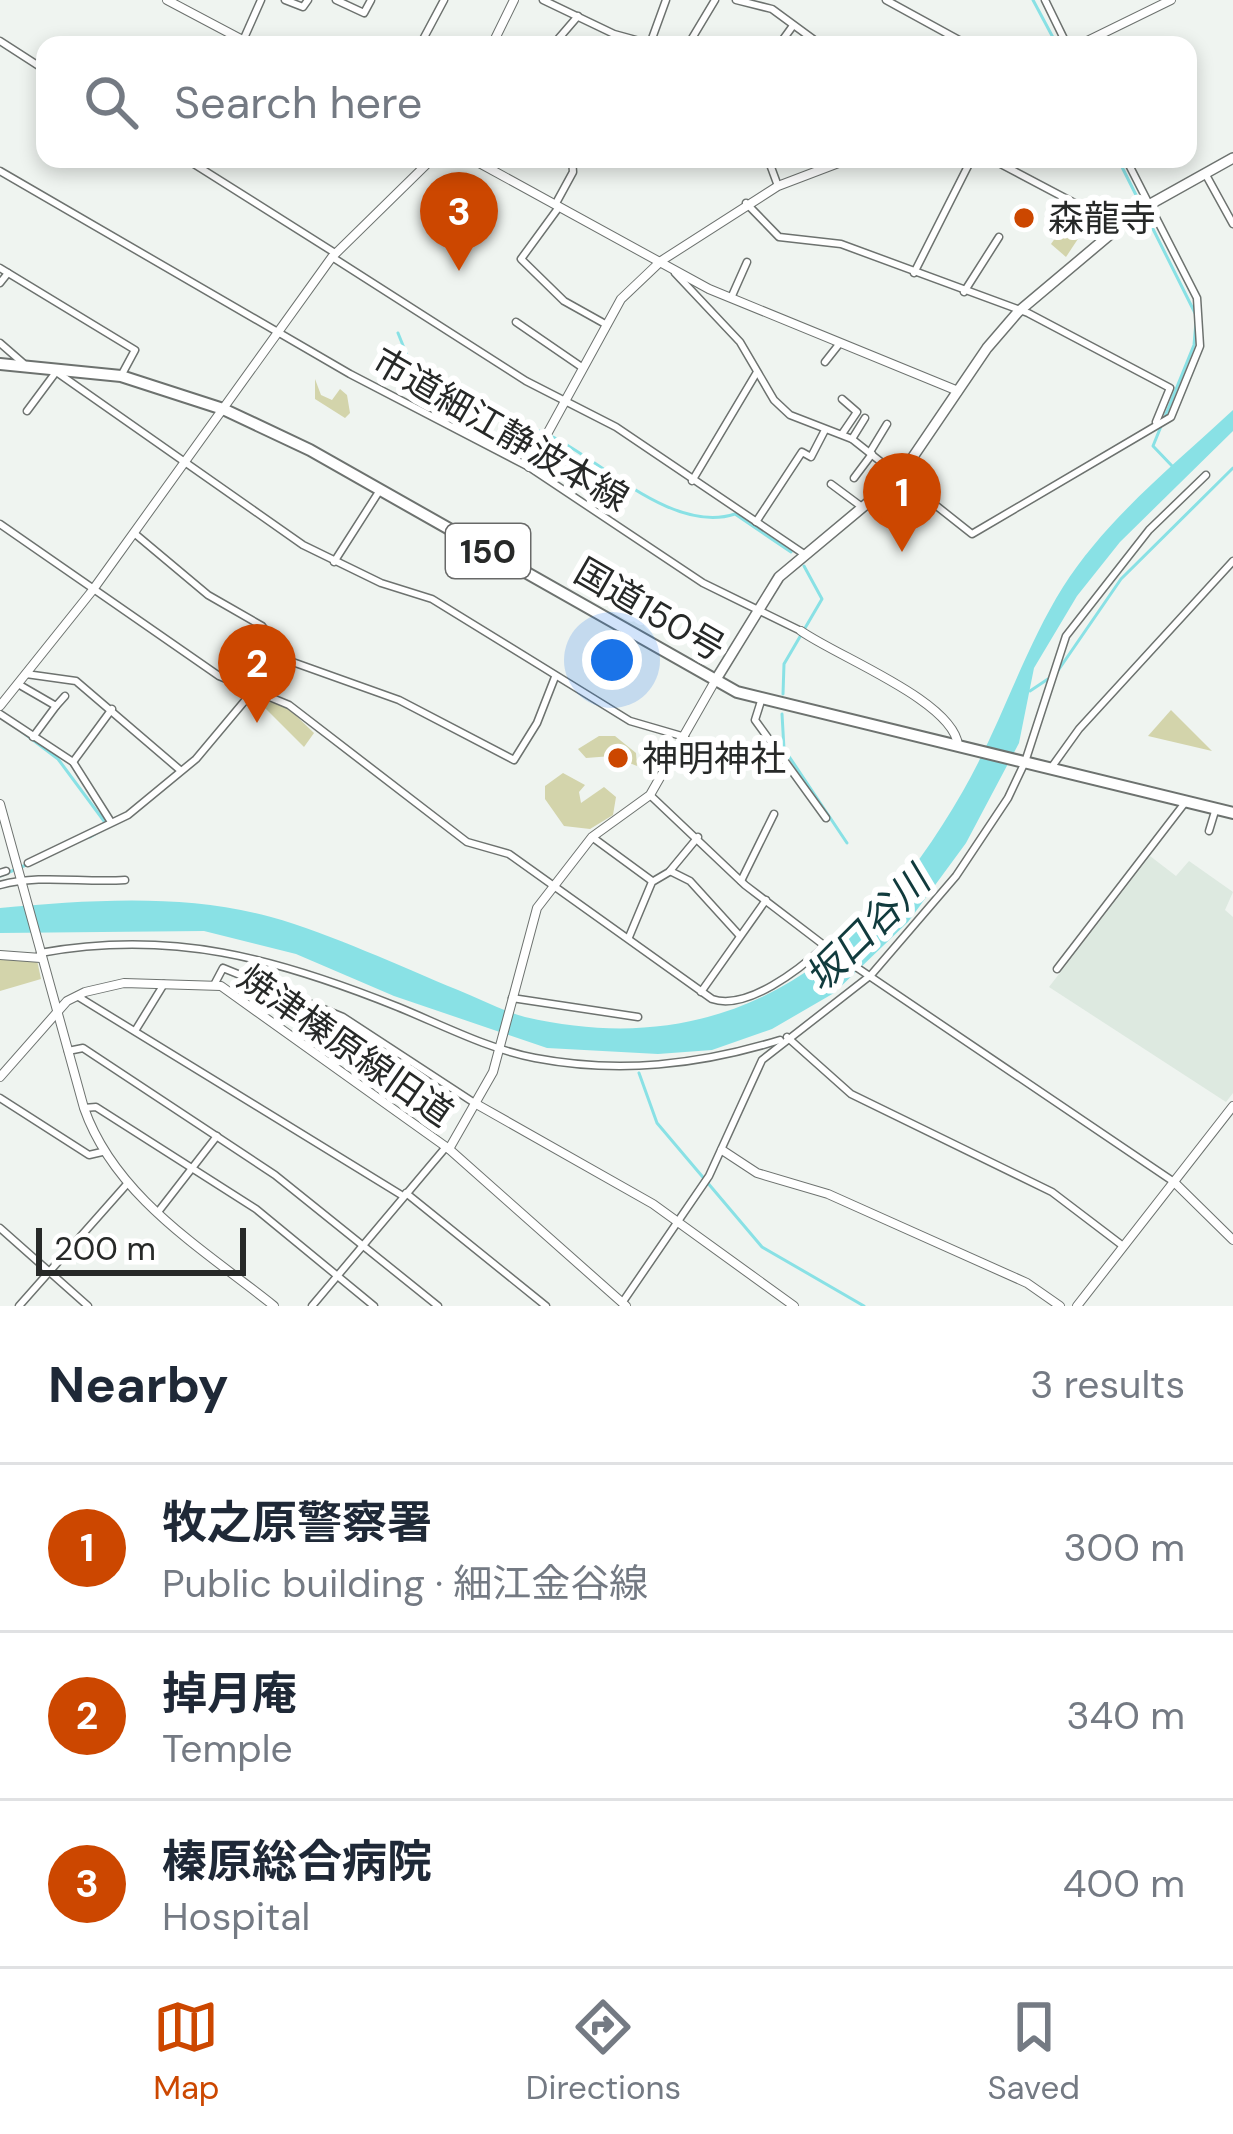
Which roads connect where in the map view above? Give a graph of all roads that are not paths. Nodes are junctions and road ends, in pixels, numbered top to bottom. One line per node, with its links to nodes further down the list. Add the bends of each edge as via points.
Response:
1 (167, 0): 18 (street)
2 (260, 0): 19 (street)
3 (285, 0): 4 (street, via 303,8)
4 (308, 0)
5 (336, 0): 6 (street, via 364,13)
6 (371, 0)
7 (444, 0): 20 (street)
8 (514, 0): 21 (street)
9 (543, 0): 16 (street)
10 (666, 0): 24 (street)
11 (715, 0): 25 (street)
12 (736, 0): 17 (street, via 772,9)
13 (886, 0): 28 (street)
14 (1045, 0): 29 (street)
15 (1171, 0): 30 (street)
16 (578, 16): 22 (street); 23 (street)
17 (792, 27): 26 (street); 27 (street)
18 (232, 36)
19 (249, 36)
20 (426, 36)
21 (496, 36)
22 (561, 36)
23 (617, 36)
24 (655, 36)
25 (693, 36)
26 (786, 36)
27 (806, 36)
28 (952, 36)
29 (1063, 36)
30 (1097, 36)
31 (0, 41): 32 (street)
32 (36, 64)
33 (1233, 158): 44 (main road)
34 (201, 168): 52 (street)
35 (423, 168): 52 (street)
36 (488, 168): 47 (street)
37 (573, 168): 47 (street)
38 (775, 168): 45 (street)
39 (822, 168): 45 (street)
40 (967, 168): 56 (street)
41 (1012, 168): 50 (street)
42 (1130, 168): 48 (street)
43 (0, 171): 63 (street, 市道細江静波本線)
44 (1205, 173): 48 (main road); 49 (street)
45 (778, 186): 46 (street)
46 (746, 203): 54 (street); 56 (street, via 779,237 832,242)
47 (557, 206): 54 (street); 62 (street, via 521,259 563,301)
48 (1145, 206): 50 (main road); 80 (street, via 1190,281 1202,328 1169,418)
49 (1233, 224)
50 (1118, 226): 60 (main road)
51 (999, 237): 58 (street)
52 (333, 255): 63 (street); 75 (street)
53 (747, 262): 59 (street)
54 (665, 263): 59 (street); 62 (street, via 621,299); 71 (street, via 740,342)
55 (4, 271): 57 (street); 72 (street, via 135,350)
56 (914, 273): 58 (street)
57 (0, 284)
58 (964, 292): 60 (street)
59 (731, 298): 65 (street)
60 (1018, 312): 73 (main road); 80 (street, via 1170,388)
61 (516, 322): 69 (street)
62 (607, 325): 69 (street)
63 (276, 331): 76 (street); 86 (street, 市道細江静波本線)
64 (0, 343): 67 (street)
65 (840, 343): 66 (street); 73 (street)
66 (825, 362)
67 (23, 363): 68 (highway, 国道150号 / 150); 70 (highway, 国道150号 / 150)
68 (0, 364)
69 (583, 368): 75 (street)
70 (53, 369): 72 (highway, 国道150号 / 150); 77 (street); 85 (street)
71 (757, 372): 81 (street, via 790,416); 90 (street)
72 (121, 376): 76 (highway, 国道150号 / 150)
73 (958, 391): 88 (main road)
74 (842, 399): 82 (street, via 857,412)
75 (566, 400): 86 (street); 90 (street)
76 (223, 409): 85 (street); 92 (highway, 国道150号 / 150)
77 (27, 411)
78 (866, 418): 83 (street)
79 (886, 424): 84 (street)
80 (1156, 425): 88 (street, via 972,534)
81 (825, 430): 82 (street); 94 (street)
82 (842, 434): 83 (street)
83 (852, 439): 84 (street)
84 (871, 453): 88 (street); 89 (street)
85 (186, 462): 96 (street); 99 (street)
86 (529, 467): 101 (street, 市道細江静波本線, via 703,583)
87 (1206, 475): 117 (street, via 1149,530 1066,636)
88 (900, 476): 93 (main road)
89 (854, 478)
90 (692, 481): 94 (street)
91 (831, 484): 93 (street)
92 (380, 490): 99 (street); 105 (highway, 国道150号 / 150)
93 (863, 507): 97 (main road)
94 (756, 522): 97 (street)
95 (0, 524): 100 (street)
96 (134, 533): 100 (street); 104 (street, via 208,595 262,626 287,660 399,700 514,760)
97 (804, 554): 101 (main road)
98 (1233, 561): 118 (street)
99 (334, 562): 104 (street, via 432,599)
100 (92, 591): 103 (street); 107 (street)
101 (757, 608): 102 (street, 市道細江静波本線); 105 (main road)
102 (803, 632): 115 (street, 市道細江静波本線, via 933,706)
103 (26, 674): 106 (street); 111 (street, via 76,681)
104 (555, 676): 113 (street, via 630,721)
105 (715, 681): 109 (highway, 国道150号 / 150); 113 (street)
106 (18, 684): 110 (street); 112 (street)
107 (253, 691): 119 (street); 138 (street, via 289,705 467,842 508,854)
108 (65, 696): 110 (street)
109 (761, 701): 115 (highway, 国道150号 / 150); 126 (street, via 755,720)
110 (56, 706): 114 (street)
111 (112, 709): 116 (street); 119 (street)
112 (0, 710): 114 (street)
113 (686, 737): 120 (street)
114 (33, 738): 116 (street)
115 (958, 746): 117 (highway, 国道150号 / 150)
116 (73, 762): 127 (street)
117 (1023, 762): 118 (highway, 国道150号 / 150); 146 (street, via 956,876)
118 (1051, 768): 121 (highway, 国道150号 / 150)
119 (180, 770): 127 (street)
120 (650, 795): 129 (street); 130 (street)
121 (1186, 801): 123 (highway, 国道150号 / 150); 145 (street)
122 (0, 804): 133 (street)
123 (1216, 808): 124 (highway, 国道150号 / 150); 128 (street)
124 (1233, 813)
125 (774, 814): 136 (street)
126 (826, 818)
127 (111, 822): 131 (street)
128 (1209, 831)
129 (592, 837): 135 (street); 138 (street)
130 (698, 837): 132 (street); 136 (street)
131 (28, 862)
132 (670, 871): 135 (street); 140 (street, via 690,881)
133 (20, 880): 134 (street); 137 (street); 143 (street)
134 (120, 880)
135 (653, 882): 141 (street)
136 (741, 882): 139 (street)
137 (0, 885)
138 (553, 888): 141 (street); 151 (street, via 532,918)
139 (766, 900): 140 (street); 142 (street)
140 (740, 936): 149 (street)
141 (629, 937): 149 (street)
142 (825, 946): 146 (street); 149 (street, via 730,1002)
143 (40, 952): 144 (street); 152 (street); 156 (street, via 197,944 390,1003)
144 (0, 955)
145 (1057, 969)
146 (869, 974): 155 (street); 168 (street)
147 (164, 984): 148 (street, 焼津榛原線旧道); 150 (street, 焼津榛原線旧道, via 113,984); 154 (street)
148 (214, 985): 160 (street, via 223,968 310,1001); 164 (street, 焼津榛原線旧道, via 236,993)
149 (701, 992)
150 (76, 995): 152 (street); 154 (street)
151 (512, 1000): 153 (street); 156 (street)
152 (57, 1012): 157 (street); 158 (street)
153 (638, 1017)
154 (135, 1031): 170 (street)
155 (787, 1037): 156 (street, via 716,1058 642,1066 581,1066); 165 (street, via 762,1060); 175 (street, via 862,1102 1052,1192)
156 (499, 1048): 160 (street)
157 (68, 1051): 162 (street); 163 (street, via 83,1048)
158 (0, 1077)
159 (0, 1098): 166 (street, via 89,1156)
160 (478, 1105): 164 (street); 172 (street)
161 (1233, 1106): 168 (street)
162 (84, 1108): 166 (street); 167 (street, via 97,1107)
163 (217, 1136): 167 (street); 176 (street)
164 (447, 1148): 170 (street); 179 (street, 焼津榛原線旧道)
165 (722, 1150): 172 (street); 188 (street, via 757,1173 809,1186 1027,1283)
166 (102, 1152): 169 (street)
167 (192, 1169): 171 (street); 178 (street)
168 (1174, 1182): 174 (street); 175 (street)
169 (127, 1184): 171 (street); 177 (street)
170 (405, 1195): 176 (street); 186 (street)
171 (158, 1212): 182 (street)
172 (678, 1220): 179 (street); 187 (street)
173 (0, 1228): 177 (street)
174 (1233, 1240)
175 (1124, 1246): 189 (street)
176 (363, 1248): 178 (street); 185 (street)
177 (49, 1271): 180 (street); 181 (street)
178 (338, 1276): 183 (street); 184 (street)
179 (624, 1304)
180 (19, 1306)
181 (88, 1306)
182 (274, 1306)
183 (312, 1306)
184 (374, 1306)
185 (438, 1306)
186 (546, 1306)
187 (794, 1306)
188 (1060, 1306)
189 (1077, 1306)

